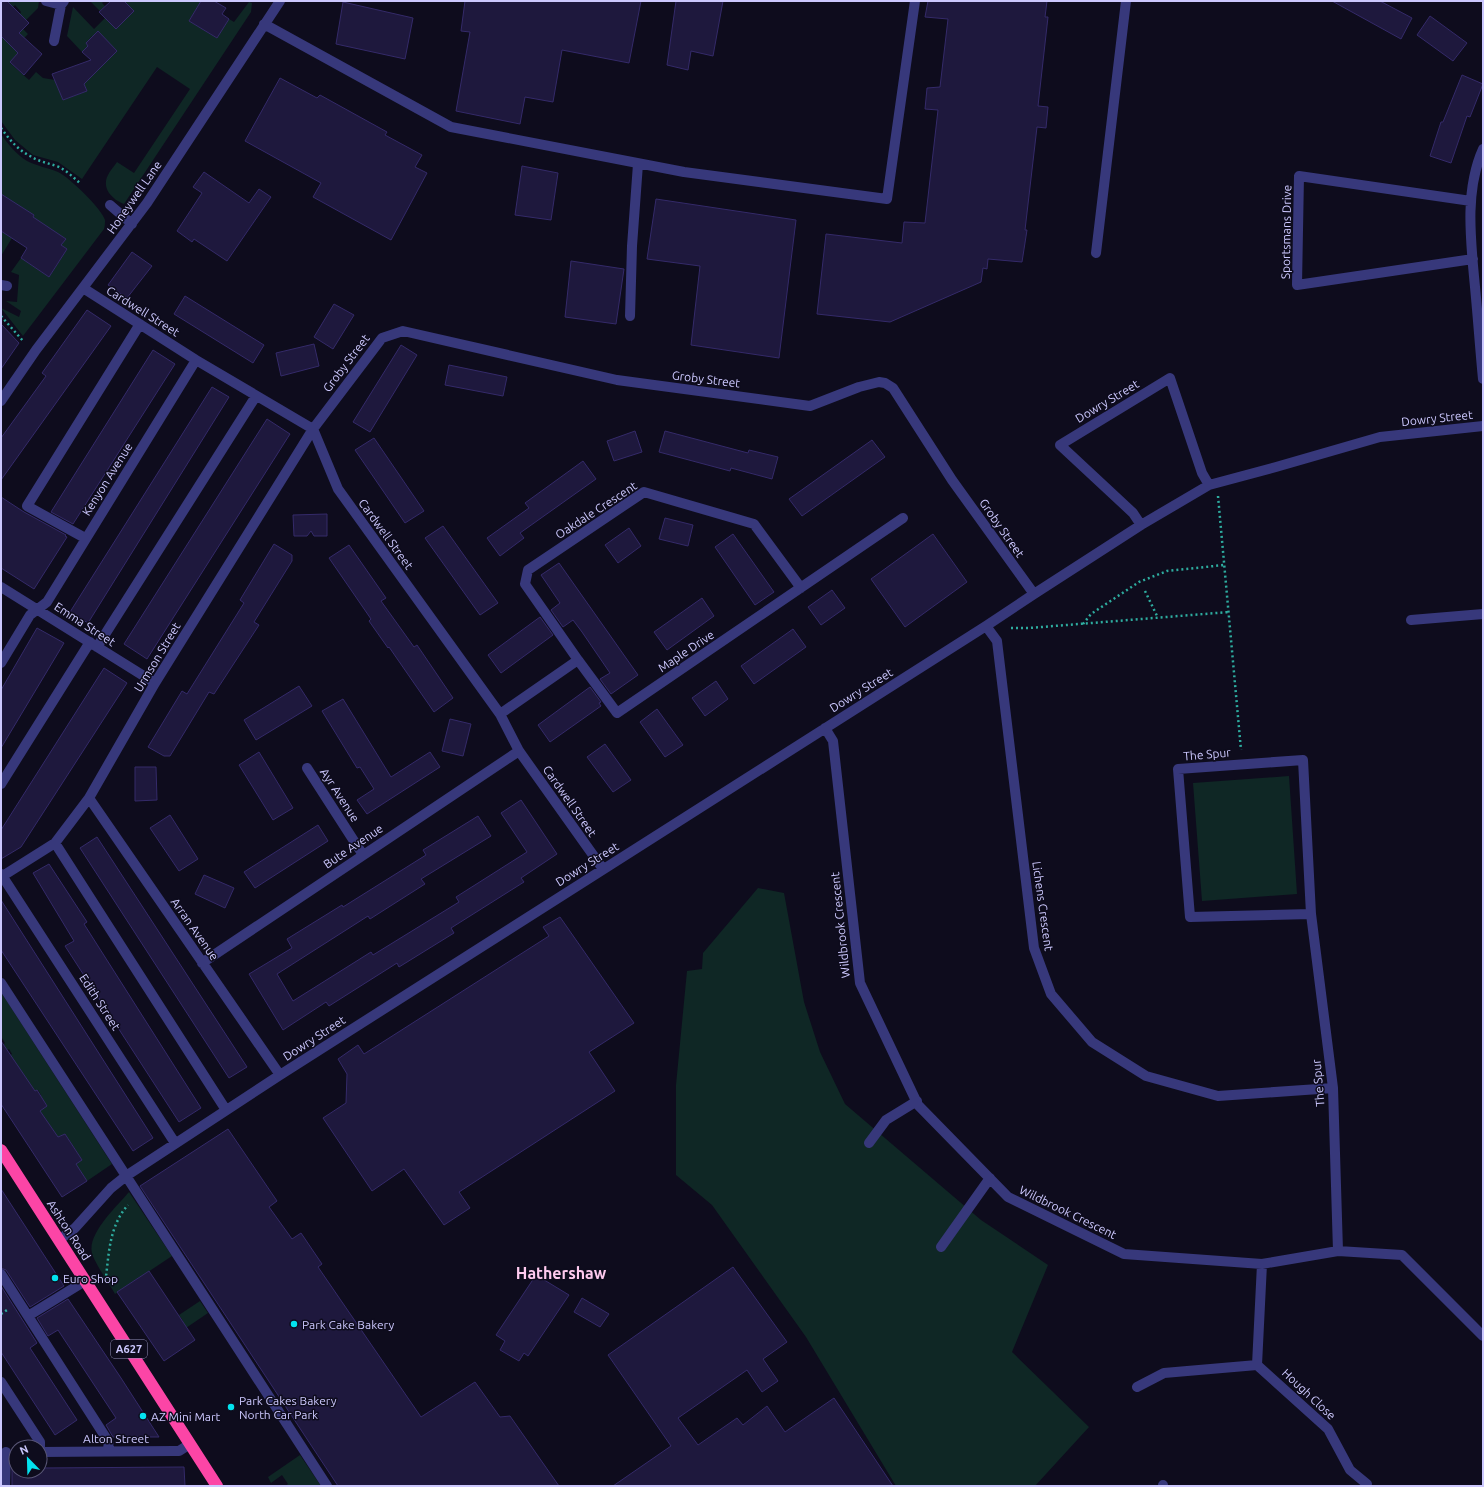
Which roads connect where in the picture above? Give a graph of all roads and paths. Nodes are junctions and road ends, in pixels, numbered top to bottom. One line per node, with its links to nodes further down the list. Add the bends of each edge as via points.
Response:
1 (46, 1): 5 (street)
2 (915, 1): 10 (street, via 887,199)
3 (1126, 1): 15 (street)
4 (278, 2): 6 (street, Honeywell Lane)
5 (63, 3): 7 (street)
6 (264, 24): 10 (street, via 451,127); 14 (street, Honeywell Lane)
7 (54, 41)
8 (1, 128): 11 (path, via 29,156 58,167)
9 (1483, 149): 12 (street, via 1475,174)
10 (638, 164): 19 (street)
11 (81, 184)
12 (1471, 201): 16 (street); 16 (street, Sportsmans Drive, via 1299,176 1297,285)
13 (110, 204): 14 (street)
14 (132, 224): 17 (street, Honeywell Lane)
15 (1096, 253)
16 (1473, 259): 23 (street)
17 (83, 288): 20 (street, Cardwell Street); 25 (street, Honeywell Lane)
18 (1, 316): 21 (path)
19 (630, 316)
20 (140, 324): 22 (street, Cardwell Street); 31 (street, via 27,506)
21 (25, 343)
22 (196, 360): 24 (street, Cardwell Street); 31 (street, Kenyon Avenue)
23 (1483, 379)
24 (256, 396): 27 (street, Cardwell Street); 44 (street)
25 (1, 401)
26 (1483, 426): 28 (street, Dowry Street, via 1380,437)
27 (313, 429): 36 (street, Groby Street, via 382,338 403,331 617,380 810,406 859,387 885,383 893,388 952,480); 47 (street, Urmson Street); 48 (street, Cardwell Street, via 338,489)
28 (1209, 485): 30 (street, Dowry Street); 30 (street, Dowry Street, via 1202,473 1170,378 1060,445 1133,514); 32 (path, via 1218,495)
29 (903, 518): 34 (street, Maple Drive)
30 (1141, 525): 36 (street, Dowry Street)
31 (85, 538): 37 (street, Kenyon Avenue, via 47,602)
32 (1224, 565): 38 (path); 42 (path, via 1167,571 1139,582 1091,614)
33 (1, 587): 37 (street, Emma Street)
34 (801, 588): 45 (street, Maple Drive, via 617,714); 45 (street, Oakdale Crescent, via 754,524 644,492 528,570 525,584)
35 (1145, 591): 40 (path)
36 (1034, 594): 43 (street, Dowry Street)
37 (38, 609): 44 (street, Emma Street); 46 (street, Kenyon Avenue, via 30,615)
38 (1229, 612): 40 (path); 51 (path)
39 (1483, 614): 41 (street)
40 (1158, 618): 42 (path)
41 (1411, 620)
42 (1083, 624): 43 (path, via 1029,628)
43 (986, 626): 49 (street, Dowry Street); 63 (street, Lichens Crescent, via 996,641 1034,948 1051,994 1092,1042 1146,1076 1218,1096)
44 (93, 645): 47 (street, Emma Street); 53 (street)
45 (578, 660): 48 (street)
46 (1, 663)
47 (155, 683): 54 (street, Urmson Street)
48 (500, 714): 50 (street, Cardwell Street)
49 (825, 728): 57 (street, Dowry Street); 64 (street, Wildbrook Crescent, via 833,741 860,983)
50 (519, 751): 56 (street, Bute Avenue); 57 (street, Cardwell Street)
51 (1243, 764): 59 (street, The Spur, via 1303,760); 59 (street, The Spur, via 1178,769 1190,917)
52 (307, 768): 56 (street, Ayr Avenue)
53 (1, 784)
54 (89, 798): 55 (street, Urmson Street); 60 (street, Arran Avenue)
55 (55, 842): 58 (street, Urmson Street); 65 (street)
56 (363, 855): 60 (street, Bute Avenue)
57 (603, 869): 62 (street, Dowry Street)
58 (1, 876): 67 (street, Edith Street)
59 (1311, 914): 63 (street, The Spur)
60 (202, 963): 62 (street, Arran Avenue)
61 (1, 983): 69 (street)
62 (280, 1075): 65 (street, Dowry Street)
63 (1333, 1088): 74 (street, The Spur)
64 (917, 1102): 66 (street, via 886,1120); 70 (street, Wildbrook Crescent)
65 (226, 1110): 67 (street, Dowry Street)
66 (869, 1143)
67 (175, 1144): 69 (street, Dowry Street)
68 (1, 1150): 72 (highway, Ashton Road / A627)
69 (126, 1176): 71 (street); 72 (street, Dowry Street, via 111,1188 75,1228)
70 (990, 1178): 73 (street); 75 (street, Wildbrook Crescent, via 1008,1196 1124,1254)
71 (138, 1194): 77 (path, via 124,1209 116,1223 111,1236); 92 (street)
72 (59, 1240): 78 (highway, Ashton Road / A627)
73 (941, 1247)
74 (1338, 1251): 75 (street, Wildbrook Crescent); 80 (street, Wildbrook Crescent, via 1402,1255)
75 (1262, 1264): 81 (street)
76 (1, 1274): 79 (street)
77 (104, 1279)
78 (85, 1280): 79 (street); 85 (highway, Ashton Road / A627)
79 (28, 1316): 87 (street, via 108,1441)
80 (1483, 1336)
81 (1257, 1365): 83 (street, via 1164,1373); 89 (street, Hough Close, via 1328,1428 1350,1470)
82 (1, 1382): 84 (street)
83 (1137, 1387)
84 (38, 1439)
85 (190, 1444): 87 (street, Alton Street, via 174,1451); 91 (highway, Ashton Road / A627)
86 (8, 1451): 90 (street)
87 (109, 1451): 88 (street, Alton Street)
88 (48, 1452)
89 (1367, 1484)
90 (5, 1486)
91 (217, 1486)
92 (327, 1486)

